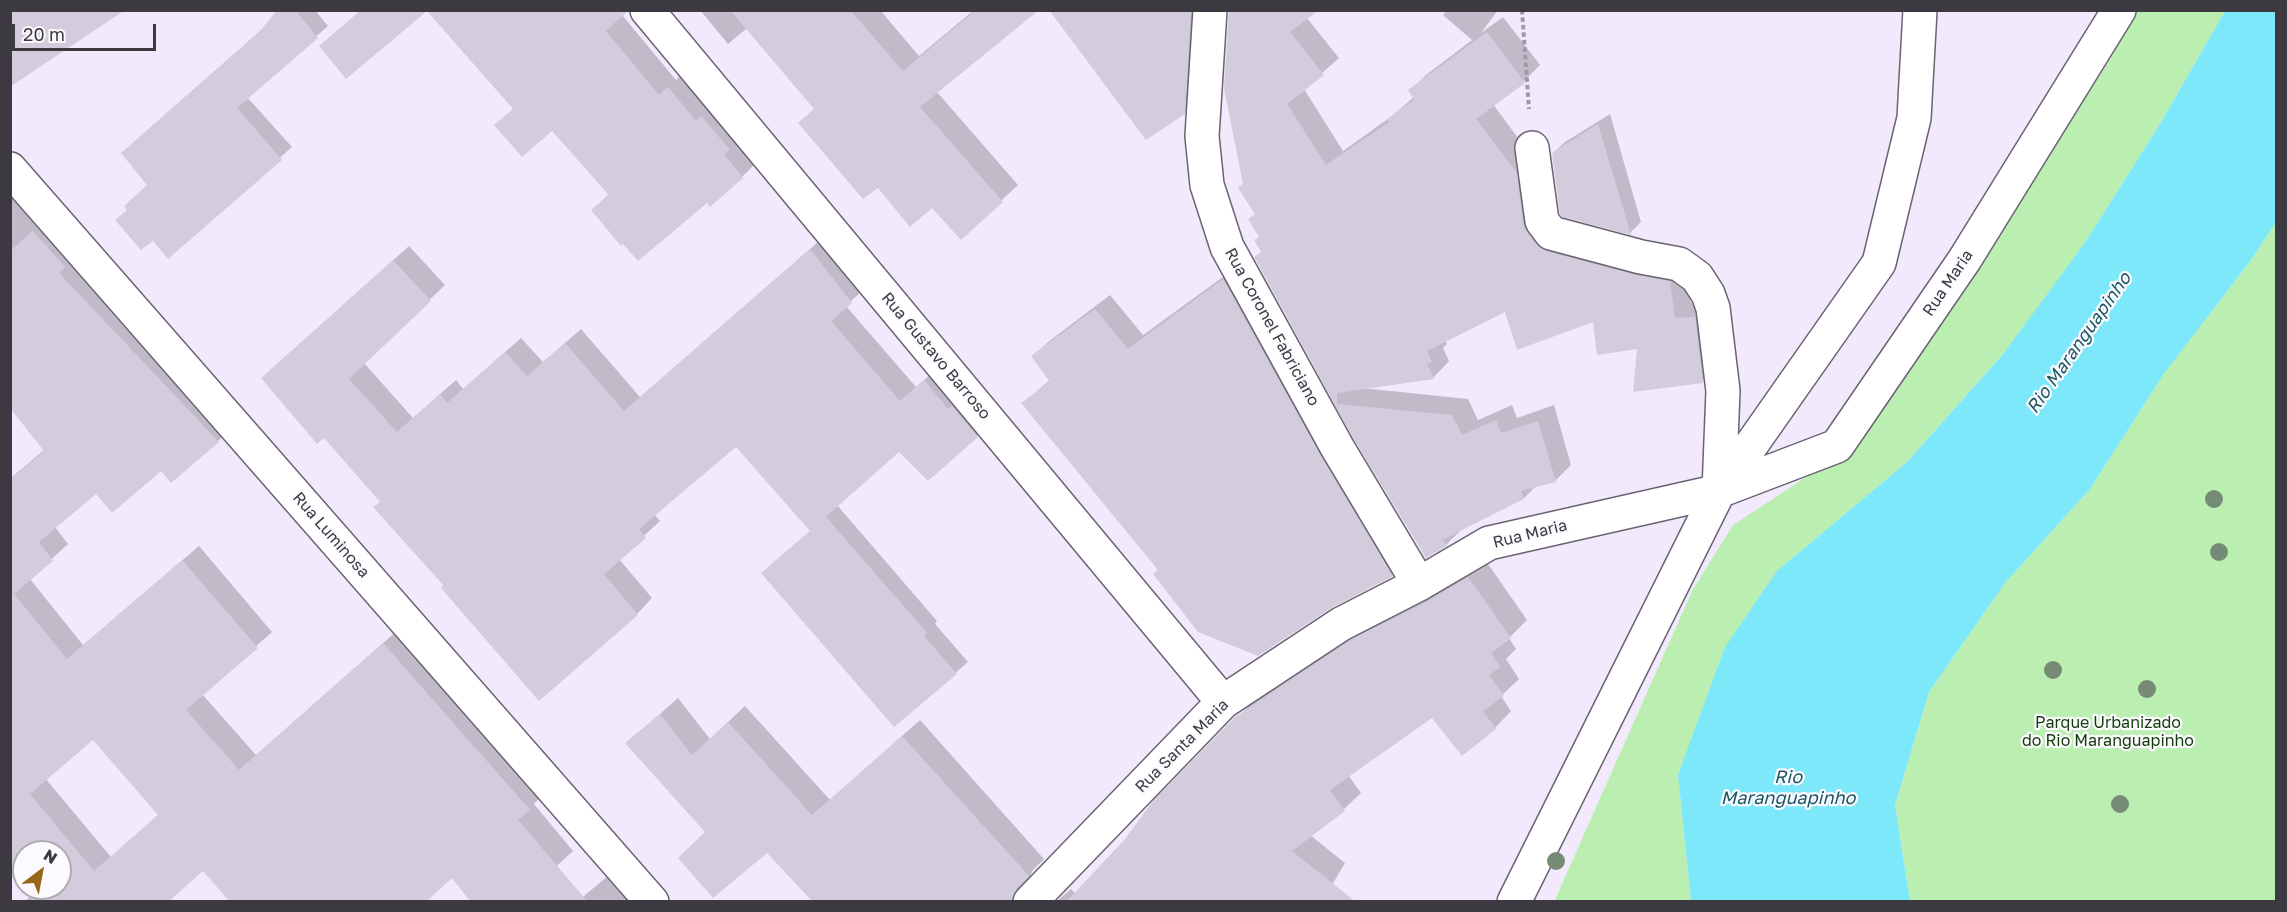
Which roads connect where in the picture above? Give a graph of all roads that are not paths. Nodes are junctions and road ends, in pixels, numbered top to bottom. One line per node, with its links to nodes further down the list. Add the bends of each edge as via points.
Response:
1 (647, 10): 9 (street, Rua Gustavo Barroso)
2 (1210, 10): 8 (street, Rua Coronel Fabriciano, via 1202,136 1207,185 1227,247 1337,447)
3 (1920, 10): 7 (street, via 1914,118 1879,264)
4 (2119, 10): 7 (street, Rua Maria, via 1965,259 1837,446)
5 (1532, 148): 7 (street, via 1542,221 1551,233 1679,264 1697,277 1708,294 1723,391)
6 (10, 169): 10 (street, Rua Luminosa)
7 (1719, 491): 8 (street, Rua Maria, via 1489,543); 12 (street)
8 (1419, 584): 9 (street, Rua Santa Maria, via 1341,624)
9 (1223, 702): 11 (street, Rua Santa Maria)
10 (652, 902)
11 (1030, 902)
12 (1514, 902)

